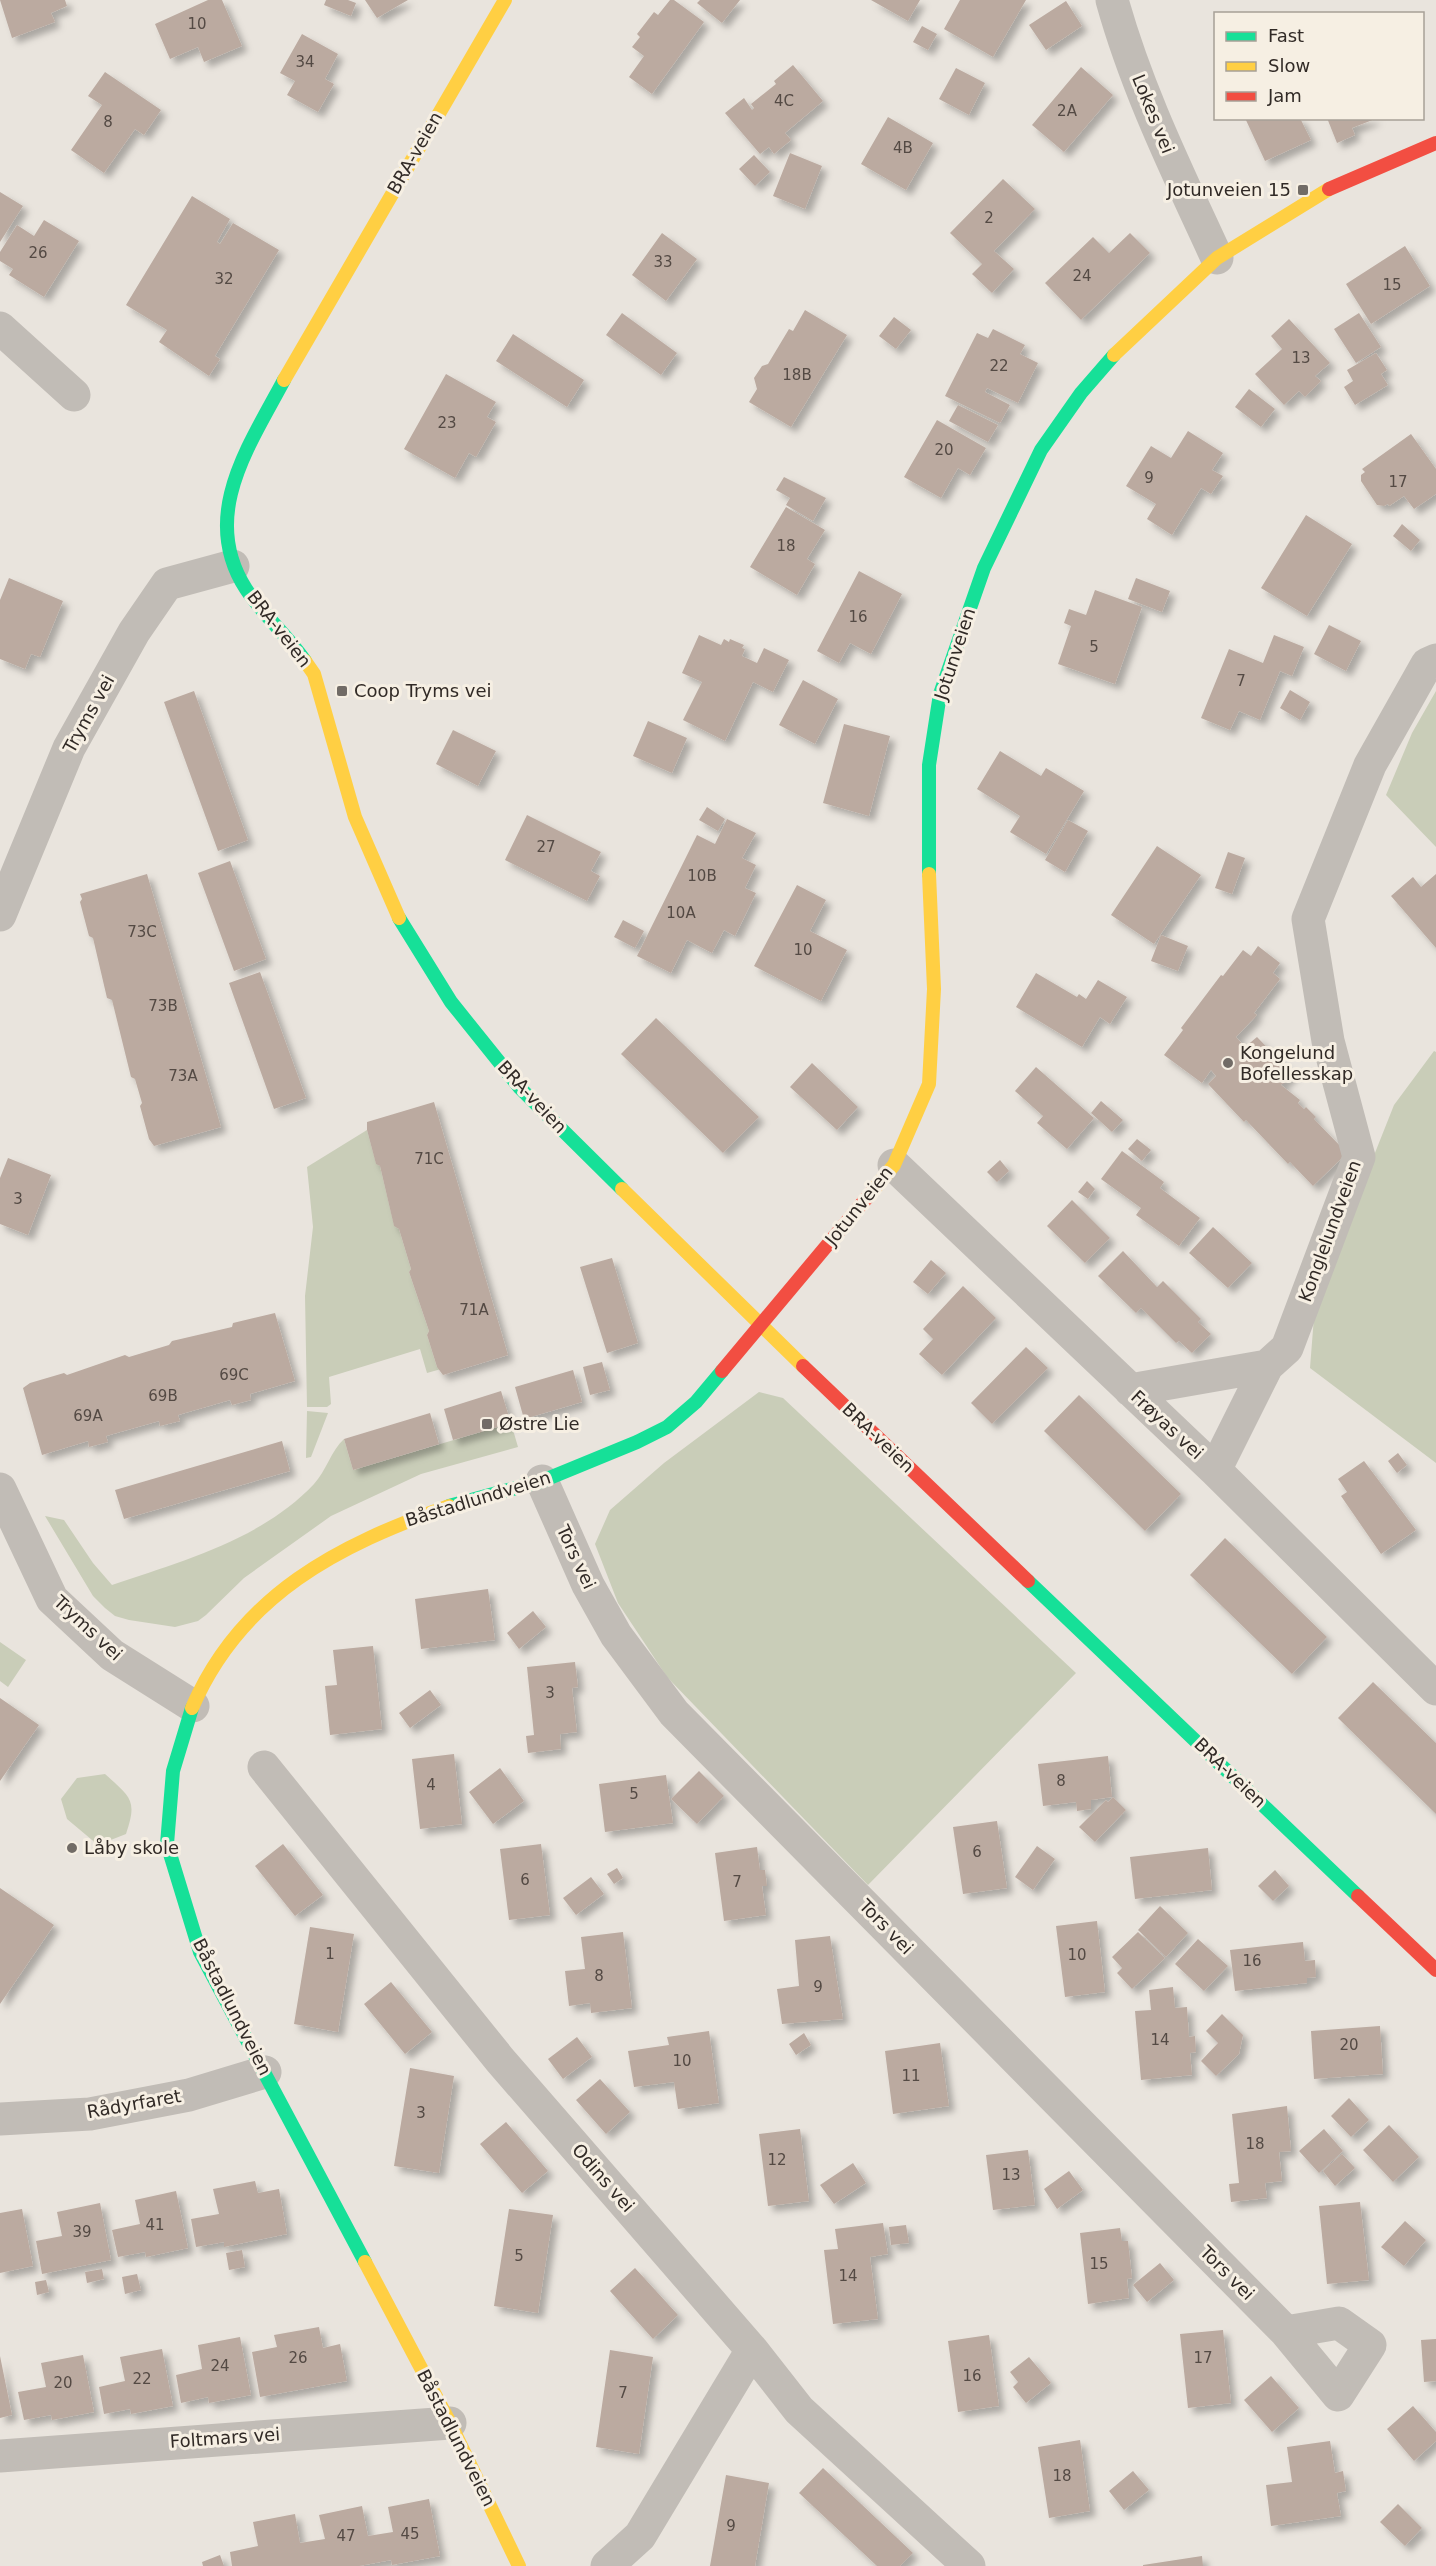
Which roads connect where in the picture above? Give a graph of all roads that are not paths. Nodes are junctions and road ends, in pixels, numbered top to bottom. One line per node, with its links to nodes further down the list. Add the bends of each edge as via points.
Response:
1 (505, 0): 7 (street, BRA-veien, via 299,352 236,471 228,504 227,532)
2 (1112, 0): 4 (street, Lokes vei, via 1124,43 1162,140)
3 (1436, 143): 4 (street, Jotunveien, via 1325,191)
4 (1217, 258): 10 (street, Jotunveien, via 1127,340 1081,393 1041,450 984,568 940,694 929,765 927,839 934,989 929,1084)
5 (0, 328): 6 (street)
6 (74, 395)
7 (233, 566): 9 (street, Tryms vei, via 167,584 134,632 69,748); 11 (street, BRA-veien, via 247,591 314,674 356,818 375,865 396,914 451,1002 520,1088)
8 (1436, 660): 12 (street, Konglelundveien, via 1427,664 1370,765 1308,919 1328,1041 1359,1157 1287,1348)
9 (0, 915)
10 (894, 1165): 11 (street, Jotunveien); 13 (street, Frøyas vei)
11 (760, 1325): 15 (street, Båstadlundveien, via 696,1402 667,1427); 20 (street, BRA-veien)
12 (1267, 1366): 13 (street); 14 (street, Konglelundveien)
13 (1130, 1390): 14 (street, Frøyas vei)
14 (1215, 1470): 17 (street, Frøyas vei)
15 (542, 1481): 18 (street, Båstadlundveien, via 472,1498 396,1524 328,1557 265,1604 221,1653); 23 (street, Tors vei, via 588,1585 616,1635 674,1713)
16 (0, 1489): 18 (street, Tryms vei, via 52,1599 112,1655)
17 (1436, 1689)
18 (193, 1706): 21 (street, Båstadlundveien, via 173,1771 167,1844 200,1952)
19 (264, 1767): 24 (street, Odins vei, via 500,2060)
20 (1436, 1970)
21 (265, 2072): 22 (street, Rådyrfaret, via 189,2095 90,2114); 25 (street, Båstadlundveien)
22 (0, 2118)
23 (1286, 2332)
24 (752, 2350): 28 (street, via 640,2536); 29 (street, Odins vei, via 800,2410)
25 (450, 2423): 26 (street, Foltmars vei); 27 (street, Båstadlundveien)
26 (0, 2456)
27 (519, 2566)
28 (607, 2566)
29 (969, 2566)

